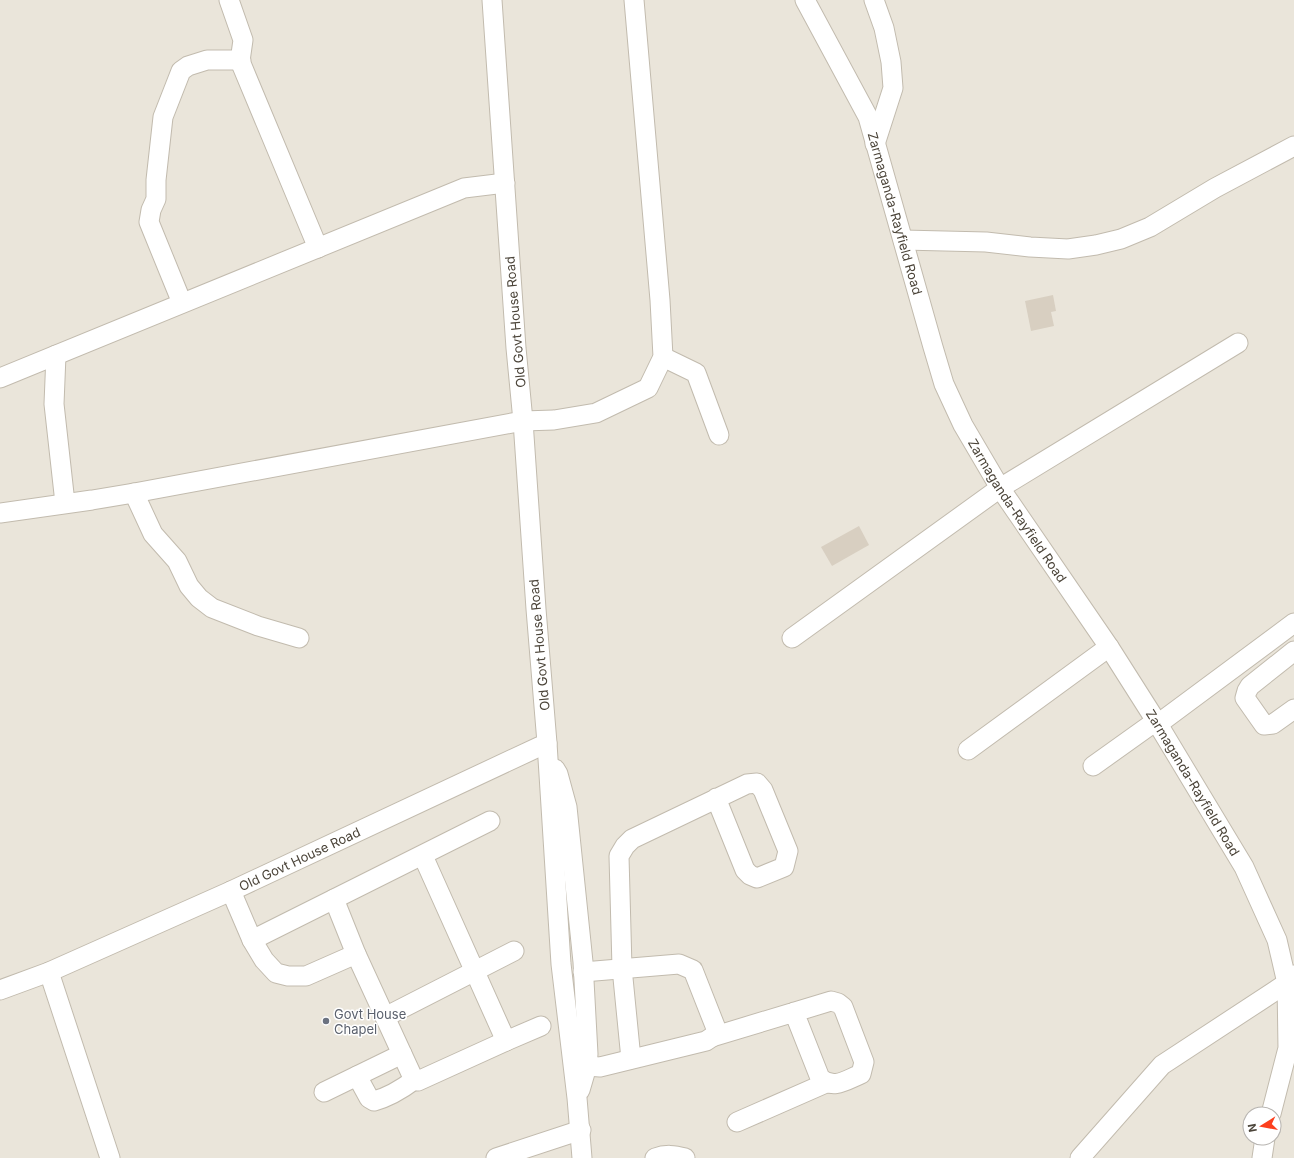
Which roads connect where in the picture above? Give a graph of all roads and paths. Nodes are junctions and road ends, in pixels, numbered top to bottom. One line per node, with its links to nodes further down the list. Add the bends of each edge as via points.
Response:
1 (229, 0): 6 (street, via 243,40)
2 (492, 0): 9 (street, Old Govt House Road)
3 (634, 0): 15 (street)
4 (805, 0): 7 (street, Zarmaganda-Rayfield Road, via 868,117)
5 (874, 0): 7 (street, via 884,28 893,88)
6 (241, 60): 11 (street); 12 (street, via 207,60 185,68 163,116 156,199 149,222)
7 (875, 144): 10 (street, Zarmaganda-Rayfield Road)
8 (1294, 146): 10 (street, via 1215,188 1150,227 1096,246 1068,249 986,242)
9 (505, 183): 11 (street, via 464,188); 17 (street, Old Govt House Road, via 516,348)
10 (903, 240): 19 (street, Zarmaganda-Rayfield Road, via 944,384)
11 (318, 248): 12 (street)
12 (182, 303): 14 (street)
13 (1238, 343): 19 (street)
14 (56, 355): 16 (street); 21 (street, via 54,404)
15 (663, 357): 17 (street, via 648,388 596,413 554,420); 18 (street, via 696,373)
16 (0, 378)
17 (524, 421): 20 (street); 30 (street, Old Govt House Road)
18 (719, 435)
19 (1000, 488): 25 (street); 26 (street, Zarmaganda-Rayfield Road)
20 (134, 493): 21 (street); 24 (street, via 153,534 177,561 199,598 212,608 258,626)
21 (65, 503): 22 (street)
22 (0, 512)
23 (1294, 623): 29 (street)
24 (299, 638)
25 (792, 638)
26 (1109, 647): 29 (street, Zarmaganda-Rayfield Road); 31 (street)
27 (1294, 651): 28 (street, via 1250,686 1245,698 1264,725 1273,724)
28 (1294, 709)
29 (1157, 722): 32 (street); 47 (street, Zarmaganda-Rayfield Road, via 1244,867 1277,940)
30 (547, 749): 36 (street, Old Govt House Road); 38 (street, via 558,774 567,808); 40 (street)
31 (968, 750)
32 (1093, 766)
33 (716, 798): 33 (street, via 747,784 757,783 763,790 788,851 784,867 757,878 745,870); 43 (street, via 632,839 619,856)
34 (490, 821): 35 (street)
35 (423, 856): 37 (street); 45 (street)
36 (231, 891): 39 (street); 44 (street, Old Govt House Road)
37 (334, 900): 39 (street); 42 (street)
38 (581, 939): 40 (street); 46 (street)
39 (252, 940): 42 (street, via 264,960 276,973 288,976 306,976)
40 (559, 941): 61 (street)
41 (514, 951): 45 (street)
42 (356, 954): 50 (street)
43 (622, 968): 46 (street); 52 (street, via 679,964 693,970 717,1031); 55 (street)
44 (49, 972): 48 (street, Old Govt House Road); 66 (street)
45 (474, 972): 50 (street); 53 (street)
46 (584, 972): 56 (street)
47 (1292, 983): 62 (street, Zarmaganda-Rayfield Road, via 1288,1048); 71 (street, via 1162,1065)
48 (0, 990)
49 (794, 1012): 52 (street); 59 (street, via 820,1078); 59 (street, via 831,1001 843,1007 864,1062 863,1068 860,1074 834,1085)
50 (385, 1017): 54 (street)
51 (541, 1026): 53 (street)
52 (712, 1037): 55 (street, via 706,1041)
53 (506, 1041): 58 (street, via 418,1081)
54 (402, 1054): 57 (street); 58 (street)
55 (631, 1059): 56 (street, via 600,1067)
56 (587, 1066): 61 (street)
57 (356, 1076): 58 (street, via 369,1098 374,1101); 60 (street)
58 (414, 1080)
59 (826, 1083): 63 (street)
60 (324, 1092)
61 (577, 1098): 64 (street)
62 (1273, 1106)
63 (737, 1122)
64 (581, 1130): 67 (street); 68 (street)
65 (1264, 1146): 72 (street)
66 (110, 1158)
67 (496, 1158)
68 (582, 1158)
69 (655, 1158): 70 (street, via 673,1155)
70 (685, 1158)
71 (1080, 1158)
72 (1262, 1158)

